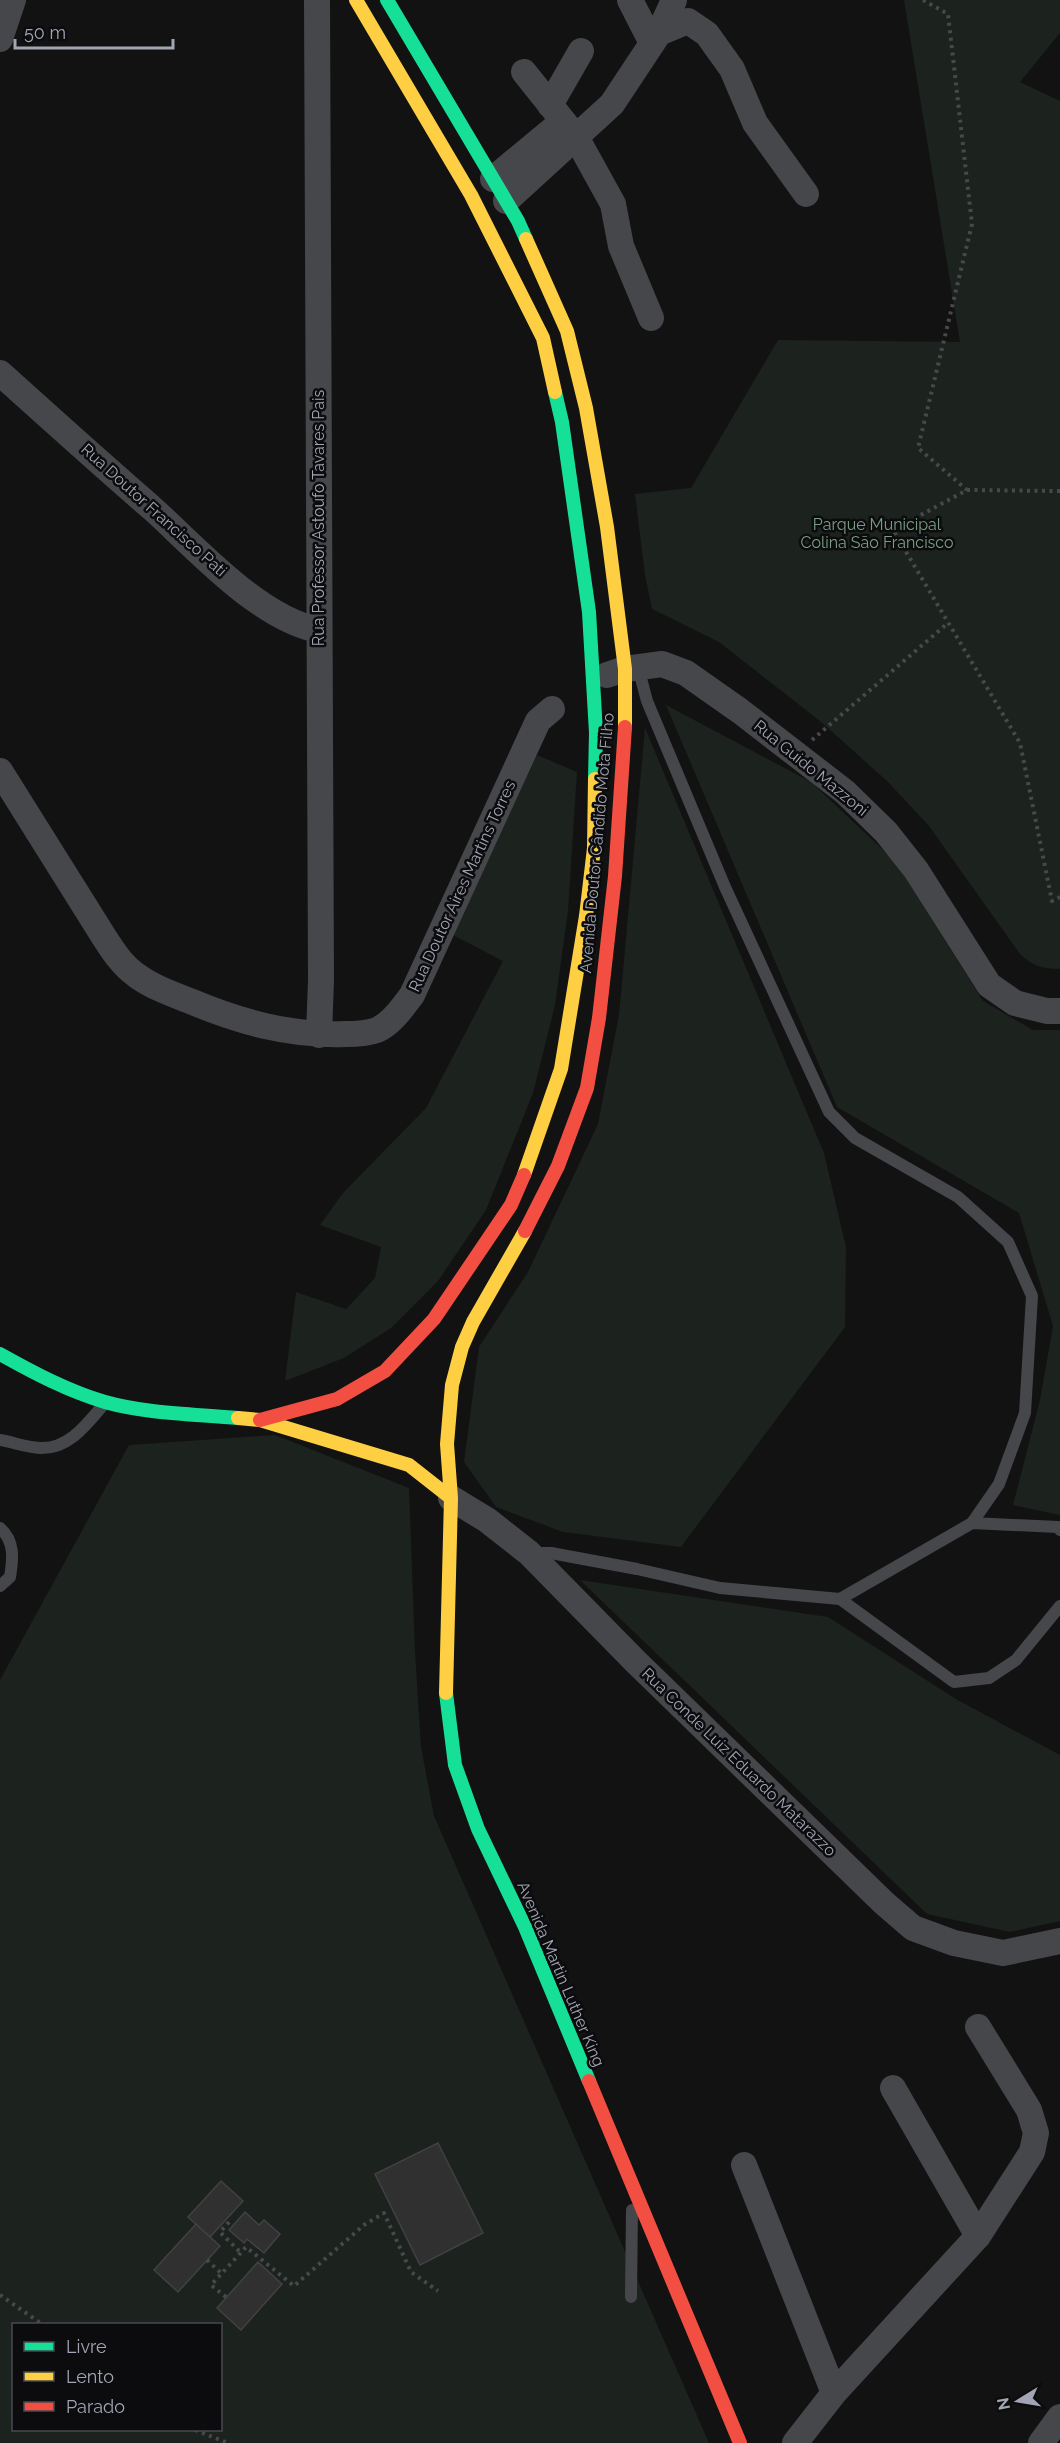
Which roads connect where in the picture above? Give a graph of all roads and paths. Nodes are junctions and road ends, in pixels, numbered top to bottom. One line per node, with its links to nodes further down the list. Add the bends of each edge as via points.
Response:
1 (13, 0): 9 (street)
2 (317, 0): 24 (street, Rua Professor Astoufo Tavares Pais)
3 (356, 0): 13 (main road, Avenida Doutor Cândido Mota Filho)
4 (387, 0): 12 (main road, Avenida Doutor Cândido Mota Filho)
5 (630, 0): 8 (street)
6 (674, 0): 8 (street)
7 (923, 0): 21 (path, via 948,14 972,224 918,448)
8 (655, 38): 14 (street, via 612,104); 16 (street, via 688,21 707,34 732,69 755,123)
9 (0, 39)
10 (582, 51): 14 (street)
11 (524, 72): 14 (street)
12 (439, 88): 13 (main road); 15 (main road, Avenida Doutor Cândido Mota Filho)
13 (416, 99): 19 (main road, Avenida Doutor Cândido Mota Filho, via 471,195)
14 (563, 121): 15 (street); 17 (street, via 613,204 621,246)
15 (499, 190): 18 (main road, Avenida Doutor Cândido Mota Filho, via 518,221)
16 (806, 194)
17 (651, 318)
18 (567, 331): 19 (main road); 25 (main road, Avenida Doutor Cândido Mota Filho, via 586,408)
19 (543, 338): 26 (main road, Avenida Doutor Cândido Mota Filho, via 576,505)
20 (0, 373): 24 (street, Rua Doutor Francisco Pati, via 237,585 279,617)
21 (967, 490): 22 (path); 23 (path, via 893,530)
22 (1060, 491)
23 (948, 623): 28 (path); 30 (path, via 1020,743 1052,901)
24 (318, 630): 32 (street, Rua Professor Astoufo Tavares Pais)
25 (631, 668): 26 (street, Rua Guido Mazzoni); 28 (street, Rua Guido Mazzoni, via 662,664 686,673); 37 (main road, Avenida Doutor Cândido Mota Filho, via 615,876 587,1088 558,1166 473,1322); 46 (lane, via 725,887 829,1112 855,1138 958,1197 1008,1242 1032,1296 1025,1413 999,1484)
26 (595, 680): 34 (main road, Avenida Doutor Cândido Mota Filho, via 594,848 561,1069 511,1205 452,1295)
27 (552, 709): 32 (street, Rua Doutor Aires Martins Torres, via 538,721 412,995 396,1016 376,1030)
28 (796, 754): 31 (street, Rua Guido Mazzoni, via 845,792 886,832 916,870 989,985 1016,1003)
29 (0, 771): 32 (street, Rua Doutor Aires Martins Torres, via 104,937 120,960 137,975 167,992 232,1018 282,1031)
30 (1060, 897)
31 (1060, 1011)
32 (320, 1035)
33 (420, 1350): 34 (main road)
34 (404, 1353): 38 (main road, via 385,1371)
35 (0, 1354): 39 (main road, via 44,1379)
36 (443, 1365): 37 (main road)
37 (452, 1385): 43 (main road, Avenida Martin Luther King)
38 (337, 1399): 40 (main road); 42 (main road, via 330,1421)
39 (106, 1402): 40 (main road, via 155,1411); 41 (lane, via 66,1443 43,1448)
40 (260, 1420): 42 (main road)
41 (0, 1440)
42 (336, 1443): 44 (main road)
43 (436, 1453): 44 (main road); 45 (main road, Avenida Martin Luther King)
44 (409, 1465): 45 (main road)
45 (451, 1498): 49 (street, Rua Conde Luiz Eduardo Matarazzo); 57 (main road, Avenida Martin Luther King, via 446,1693 455,1765 478,1828 525,1927)
46 (972, 1523): 48 (lane); 51 (lane)
47 (0, 1528): 50 (lane, via 8,1535 13,1556 10,1577)
48 (1060, 1530)
49 (529, 1553): 51 (lane, via 615,1565 720,1588); 53 (street, Rua Conde Luiz Eduardo Matarazzo, via 635,1661 913,1928 954,1943 1003,1953)
50 (0, 1586)
51 (840, 1599): 52 (lane, via 954,1682 989,1678 1016,1660)
52 (1060, 1606)
53 (1060, 1941)
54 (978, 2027): 59 (street, via 1029,2110 1036,2133 1032,2152)
55 (893, 2088): 59 (street)
56 (744, 2165): 68 (street)
57 (633, 2185): 66 (lane); 72 (main road, Avenida Martin Luther King)
58 (229, 2222): 60 (path, via 220,2232)
59 (978, 2236): 68 (street)
60 (241, 2253): 62 (path); 63 (path, via 246,2247 294,2286 364,2225 384,2213 411,2272)
61 (207, 2260): 62 (path)
62 (221, 2273): 65 (path, via 211,2285)
63 (438, 2291)
64 (0, 2295): 67 (path)
65 (226, 2297)
66 (631, 2297)
67 (39, 2323)
68 (834, 2393): 73 (street)
69 (1060, 2417): 74 (street)
70 (198, 2431): 71 (path)
71 (228, 2443)
72 (740, 2443)
73 (795, 2443)
74 (1041, 2443)

